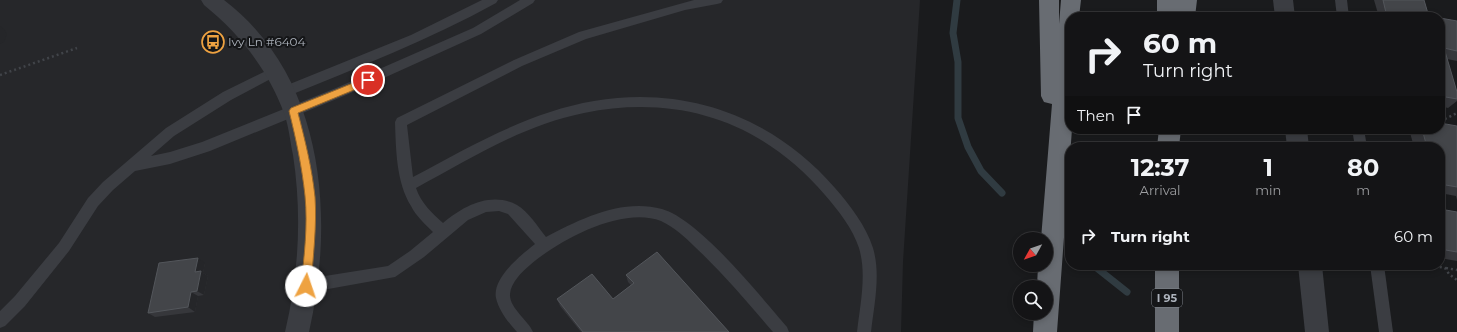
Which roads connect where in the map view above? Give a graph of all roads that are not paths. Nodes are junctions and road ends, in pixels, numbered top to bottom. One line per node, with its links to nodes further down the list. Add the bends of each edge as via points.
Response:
1 (211, 0): 17 (street, via 249,34)
2 (492, 0): 19 (lane, via 392,48)
3 (529, 0): 20 (lane, via 477,31 435,51)
4 (717, 0): 11 (lane)
5 (1049, 0): 23 (highway)
6 (1071, 0): 12 (highway)
7 (1167, 0): 13 (highway)
8 (1187, 0): 14 (highway)
9 (1283, 0): 15 (street)
10 (1340, 0): 16 (lane)
11 (683, 3): 22 (lane, via 551,48 401,122 402,150)
12 (1070, 12)
13 (1167, 12)
14 (1186, 12)
15 (1284, 12)
16 (1342, 12)
17 (274, 72): 19 (street); 21 (lane, via 194,116 170,132)
18 (1065, 76): 23 (highway)
19 (284, 92): 20 (street)
20 (294, 111): 21 (lane, via 205,147); 29 (street, via 310,198)
21 (131, 166): 30 (lane, via 93,202 64,247 20,301)
22 (410, 186): 24 (lane, via 414,200 423,213); 34 (lane, via 534,122 559,113 635,101 687,105 723,116 756,131 780,147 817,177 847,211 862,237 868,257)
23 (1053, 229): 35 (highway)
24 (442, 231): 25 (lane, via 471,211 481,207 498,206 513,209); 29 (lane, via 423,250 390,272)
25 (544, 246): 32 (lane, via 526,260 502,289 504,304); 33 (lane, via 597,219 620,213 662,215 690,233)
26 (1167, 270): 36 (highway, I 95)
27 (1311, 270): 37 (street)
28 (1378, 270): 38 (lane)
29 (306, 286): 31 (street, via 303,312)
30 (0, 321)
31 (297, 332)
32 (526, 332)
33 (782, 332)
34 (864, 332)
35 (1045, 332)
36 (1167, 332)
37 (1317, 332)
38 (1386, 332)

